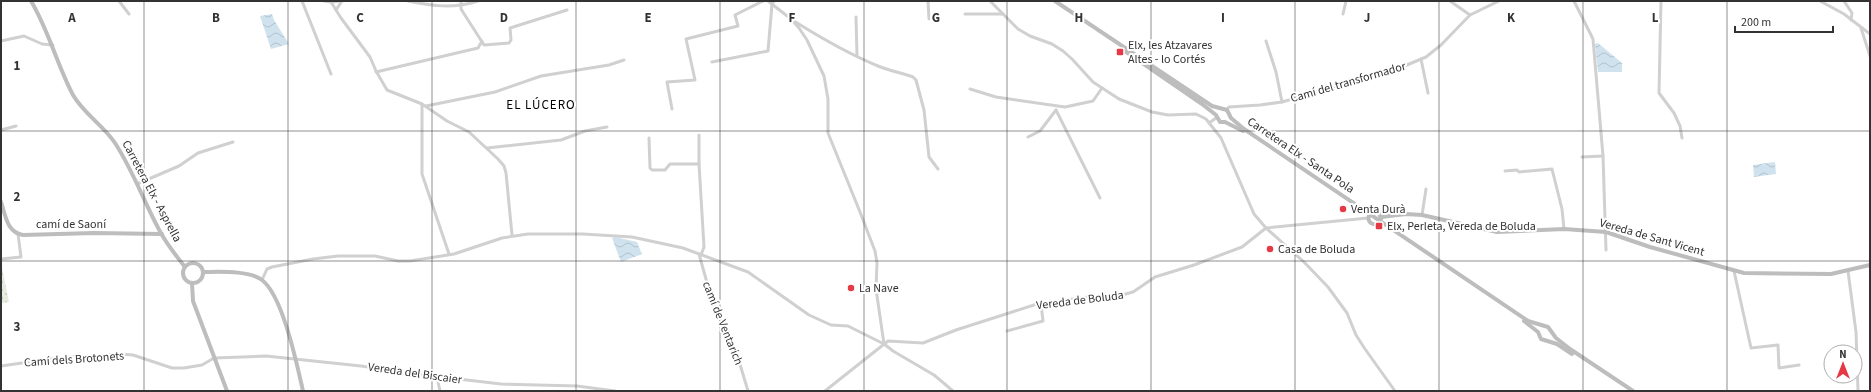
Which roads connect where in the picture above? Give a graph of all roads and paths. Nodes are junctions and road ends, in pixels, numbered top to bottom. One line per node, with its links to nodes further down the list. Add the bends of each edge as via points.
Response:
1 (31, 1): 41 (main road, Carretera Elx - Asprella)
2 (119, 1): 27 (street)
3 (302, 1): 48 (street)
4 (324, 1): 22 (street)
5 (341, 1): 22 (street); 25 (street)
6 (408, 1): 24 (street, via 435,6)
7 (460, 1): 24 (street)
8 (478, 1): 24 (street)
9 (763, 1): 56 (street, via 736,15 738,26 686,39 695,80 667,82)
10 (768, 1): 23 (street)
11 (928, 1): 34 (street)
12 (990, 1): 29 (street)
13 (1052, 1): 60 (main road)
14 (1056, 1): 57 (main road)
15 (1346, 1): 30 (street)
16 (1450, 1): 31 (street)
17 (1499, 1): 31 (street, Camí del transformador)
18 (1574, 1): 74 (street, via 1593,39)
19 (1661, 1): 71 (street, via 1659,92 1674,113)
20 (1820, 1): 35 (street, via 1837,9)
21 (1844, 1): 35 (street, via 1852,13)
22 (331, 2): 25 (street)
23 (773, 3): 33 (street); 46 (street, via 768,51)
24 (461, 6): 39 (street, via 461,10)
25 (336, 10): 47 (street, via 370,57)
26 (567, 10): 39 (street, via 510,28 509,43 484,45)
27 (129, 14)
28 (965, 14): 29 (street)
29 (1003, 14): 49 (street, via 1018,29 1063,51)
30 (1343, 14)
31 (1470, 15): 44 (street, Camí del transformador, via 1441,45)
32 (856, 17): 42 (street)
33 (791, 19): 42 (street, via 817,36); 109 (street, via 807,40 824,76 828,99 828,133 875,251 876,289)
34 (929, 19)
35 (1851, 20): 36 (street)
36 (1861, 27): 37 (street); 43 (street)
37 (1870, 34)
38 (1, 41): 41 (street, via 24,36 42,44)
39 (482, 41): 47 (street, via 478,48)
40 (1266, 41): 52 (street)
41 (53, 45): 79 (main road, Carretera Elx - Asprella, via 81,108 108,133)
42 (857, 56): 77 (street, via 916,80 924,110 929,157)
43 (1870, 56)
44 (1421, 59): 51 (street); 52 (street, Camí del transformador, via 1402,67)
45 (624, 60): 54 (street, via 609,65 541,76 495,92)
46 (712, 62)
47 (376, 72): 53 (street, via 387,90)
48 (331, 74)
49 (1102, 88): 55 (street, via 1093,101); 63 (street, via 1134,106 1152,112 1168,115 1196,114 1201,115)
50 (970, 89): 55 (street, via 996,97)
51 (1428, 92)
52 (1282, 102): 59 (street, Camí del transformador, via 1229,107)
53 (422, 104): 54 (street); 93 (street, via 422,174)
54 (426, 106): 73 (street, via 469,132)
55 (1060, 106): 58 (street)
56 (672, 109)
57 (1220, 109): 59 (main road); 60 (main road)
58 (1056, 110): 69 (street, via 1040,131); 81 (street)
59 (1226, 110): 61 (main road)
60 (1216, 116): 62 (main road); 63 (street)
61 (1230, 116): 62 (main road); 83 (main road, Carretera Elx - Santa Pola, via 1244,129)
62 (1223, 122): 65 (street); 83 (main road, Carretera Elx - Santa Pola, via 1245,132)
63 (1209, 123): 65 (street)
64 (16, 126): 67 (street)
65 (1212, 126): 86 (street, via 1222,138 1254,214)
66 (607, 127): 73 (street, via 561,140)
67 (1, 130)
68 (699, 135): 76 (street)
69 (1028, 137)
70 (649, 138): 76 (street, via 652,170 665,170 670,164)
71 (1682, 138)
72 (233, 142): 79 (street, via 198,153 179,166)
73 (487, 148): 91 (street, via 504,166)
74 (1603, 156): 75 (street); 88 (street)
75 (1582, 157)
76 (699, 164): 94 (street, via 704,247)
77 (938, 169)
78 (1505, 171): 87 (street, via 1552,169)
79 (137, 184): 90 (main road, Carretera Elx - Asprella)
80 (1426, 189): 84 (street)
81 (1100, 198)
82 (1, 202): 89 (main road, via 11,230)
83 (1369, 216): 85 (main road, Carretera Elx - Santa Pola); 85 (main road, via 1377,212); 86 (street)
84 (1422, 216): 85 (main road, Vereda de Sant Vicent, via 1406,214); 87 (main road, Vereda de Sant Vicent, via 1496,232)
85 (1381, 220): 104 (main road, Carretera Elx - Santa Pola, via 1528,321); 106 (main road, Carretera Elx - Santa Pola)
86 (1266, 228): 103 (street, Vereda de Boluda, via 1242,247 1194,266 1155,277 1133,292); 124 (street, via 1328,287 1348,313 1356,335)
87 (1564, 229): 88 (main road, Vereda de Sant Vicent)
88 (1606, 232): 92 (street); 98 (main road, Vereda de Sant Vicent)
89 (18, 234): 90 (main road, camí de Saoní); 95 (street, via 21,257)
90 (162, 234): 97 (main road, Carretera Elx - Asprella)
91 (512, 235): 93 (street, via 467,251); 94 (street, via 547,232 610,235 664,243)
92 (1606, 250)
93 (449, 254): 101 (street, via 398,261 375,256 323,257 272,267 267,269)
94 (700, 255): 109 (street, via 748,272 822,323 848,326); 121 (street, camí de Ventarich, via 713,304 736,351)
95 (1, 259)
96 (1870, 265): 99 (main road, Vereda de Sant Vicent)
97 (185, 268): 100 (main road, via 190,264 196,264); 102 (main road, via 184,277 187,282)
98 (1734, 271): 99 (main road, Vereda de Sant Vicent, via 1764,274 1824,274); 112 (street, via 1751,348 1778,345 1779,368)
99 (1848, 271): 127 (street, via 1856,332)
100 (202, 272): 101 (main road, via 231,272); 102 (main road, via 200,280)
101 (262, 280): 111 (main road, via 271,290 279,307)
102 (192, 283): 110 (main road, via 193,301)
103 (1041, 304): 105 (street, via 1043,321); 109 (street, Vereda de Boluda, via 923,343 888,341)
104 (1543, 326): 106 (main road); 107 (main road, via 1548,327)
105 (1007, 331)
106 (1538, 332): 108 (main road, via 1541,339)
107 (1552, 333): 108 (main road); 126 (main road, via 1570,349)
108 (1546, 340): 125 (main road, via 1557,344)
109 (884, 344): 122 (street); 123 (street, via 934,375)
110 (214, 358): 111 (street, Vereda del Biscaier, via 266,356); 113 (street, Camí dels Brotonets, via 202,365 184,368 172,368 133,355 120,354 57,358); 117 (main road)
111 (295, 360): 114 (street, Vereda del Biscaier); 118 (main road)
112 (1799, 365)
113 (1, 366)
114 (437, 377): 115 (street, Vereda del Biscaier); 119 (street)
115 (550, 386): 116 (street); 120 (street, Vereda del Biscaier, via 577,386)
116 (552, 390)
117 (227, 391)
118 (303, 391)
119 (440, 391)
120 (615, 391)
121 (748, 391)
122 (825, 391)
123 (953, 391)
124 (1395, 391)
125 (1628, 391)
126 (1633, 391)
127 (1858, 391)

